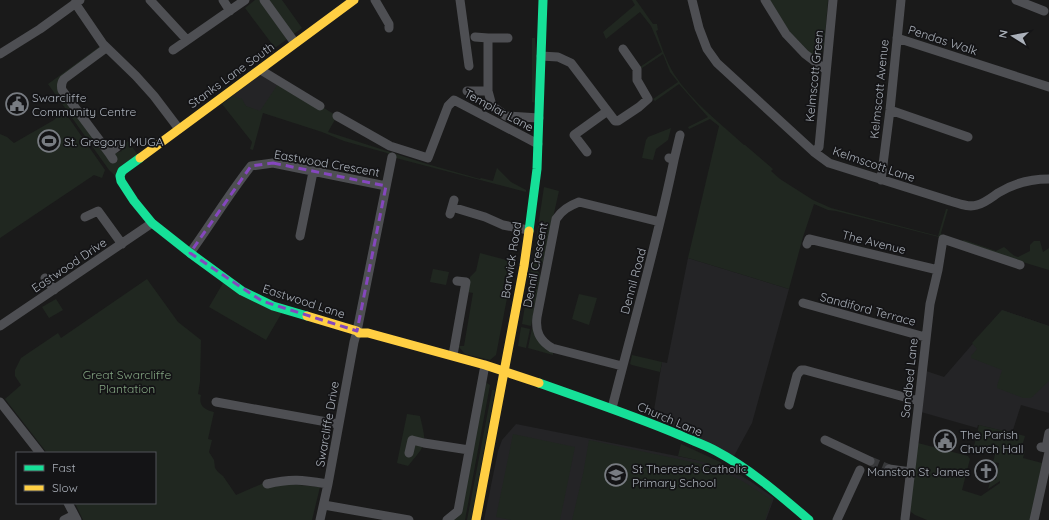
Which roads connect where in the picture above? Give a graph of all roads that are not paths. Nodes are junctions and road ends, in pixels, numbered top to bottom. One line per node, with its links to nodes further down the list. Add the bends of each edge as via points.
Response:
1 (150, 0): 22 (street)
2 (223, 0): 15 (street)
3 (245, 0): 15 (street)
4 (264, 0): 23 (street)
5 (354, 0): 23 (street, Stanks Lane South)
6 (375, 0): 17 (street, via 389,24)
7 (460, 0): 29 (street)
8 (543, 0): 28 (street, Barwick Road)
9 (692, 0): 46 (street, Kelmscott Lane, via 706,49 717,64)
10 (765, 0): 31 (street, via 786,34 805,54)
11 (833, 0): 31 (street, Kelmscott Green)
12 (901, 0): 21 (street, Kelmscott Avenue)
13 (1016, 0): 16 (street)
14 (78, 2): 24 (street); 27 (street)
15 (230, 11): 22 (street)
16 (1044, 11)
17 (388, 28)
18 (475, 37): 19 (street)
19 (488, 38): 20 (street); 34 (street)
20 (508, 38)
21 (897, 38): 32 (street, Pendas Walk); 36 (street, Kelmscott Avenue)
22 (187, 40): 26 (street)
23 (295, 43): 30 (street, Stanks Lane South)
24 (106, 48): 40 (street, via 136,76); 44 (street, via 64,79 61,86 111,156)
25 (623, 49): 37 (street, via 637,69 637,80 648,99 615,122)
26 (173, 50)
27 (0, 54)
28 (541, 56): 37 (street, via 558,57 572,63); 39 (street, Barwick Road)
29 (469, 66)
30 (262, 68): 35 (street, via 264,72); 40 (street, Stanks Lane South)
31 (826, 70): 46 (street, Kelmscott Green, via 819,147)
32 (1049, 87)
33 (467, 91): 34 (street)
34 (488, 91): 39 (street, via 492,106 506,116)
35 (320, 106)
36 (890, 110): 42 (street); 51 (street, Kelmscott Avenue)
37 (606, 112): 45 (street, via 574,134)
38 (336, 116): 43 (street, Templar Lane, via 390,146 428,158 448,106 454,100)
39 (539, 118): 43 (street, Barwick Road)
40 (179, 129): 48 (street, Stanks Lane South)
41 (680, 135): 55 (street, Dennil Road, via 672,159)
42 (968, 137)
43 (538, 144): 57 (street, Barwick Road)
44 (117, 147)
45 (587, 152)
46 (814, 152): 51 (street, Kelmscott Lane, via 829,163)
47 (392, 157): 52 (street, Swarcliffe Drive)
48 (122, 171): 56 (street, Eastwood Lane, via 121,181)
49 (313, 172): 52 (street, Eastwood Crescent); 58 (street); 61 (street, Eastwood Crescent, via 273,163 251,166)
50 (1049, 179): 51 (street, Kelmscott Lane, via 1014,185 982,204 970,206)
51 (881, 180)
52 (386, 186): 69 (street, Swarcliffe Drive)
53 (452, 207): 57 (street)
54 (85, 217): 59 (street, via 98,211)
55 (660, 222): 73 (street, Dennil Road); 73 (street, Dennil Crescent, via 579,202 560,212 556,219 536,318 538,336 552,348)
56 (152, 223): 59 (street, Eastwood Drive); 61 (street, Eastwood Lane)
57 (528, 230): 74 (street, Barwick Road, via 524,267)
58 (300, 236)
59 (122, 244): 66 (street, Eastwood Drive)
60 (807, 244): 63 (street, The Avenue, via 810,239)
61 (190, 253): 69 (street, Eastwood Lane, via 242,291 262,302)
62 (1020, 265): 63 (street, Sandbed Lane, via 942,239)
63 (938, 270): 70 (street, Sandbed Lane)
64 (46, 278): 66 (street)
65 (457, 281): 71 (street, via 466,282)
66 (54, 290): 68 (street, Eastwood Drive)
67 (803, 304): 70 (street, Sandiford Terrace)
68 (0, 326)
69 (358, 332): 71 (street, Eastwood Lane); 80 (street, Swarcliffe Drive)
70 (926, 337): 75 (street, Sandbed Lane)
71 (453, 356): 72 (street, Eastwood Lane)
72 (486, 365): 74 (street, Eastwood Lane); 84 (street)
73 (622, 366): 79 (street, Dennil Road)
74 (504, 372): 79 (street, Church Lane); 100 (street, Barwick Road)
75 (920, 401): 78 (street, via 801,370 797,375); 90 (street, Sandbed Lane)
76 (0, 402): 85 (street)
77 (216, 402): 80 (street)
78 (789, 405)
79 (612, 408): 101 (street, Church Lane, via 716,451 764,482)
80 (338, 424): 92 (street, Swarcliffe Drive)
81 (1049, 434): 83 (street)
82 (825, 440): 87 (street)
83 (1046, 449): 104 (street)
84 (469, 450): 86 (street, via 412,440); 99 (street, via 458,511)
85 (39, 452)
86 (409, 453)
87 (870, 460)
88 (889, 469): 90 (street)
89 (860, 470): 102 (street)
90 (911, 472): 103 (street, Sandbed Lane)
91 (266, 484): 92 (street, via 300,479)
92 (328, 484): 94 (street, Swarcliffe Drive)
93 (69, 504): 95 (street)
94 (324, 505): 97 (street, Swarcliffe Drive); 98 (street)
95 (76, 517): 96 (street)
96 (64, 520)
97 (320, 520)
98 (405, 520)
99 (447, 520)
100 (476, 520)
101 (808, 520)
102 (837, 520)
103 (907, 520)
104 (1034, 520)

